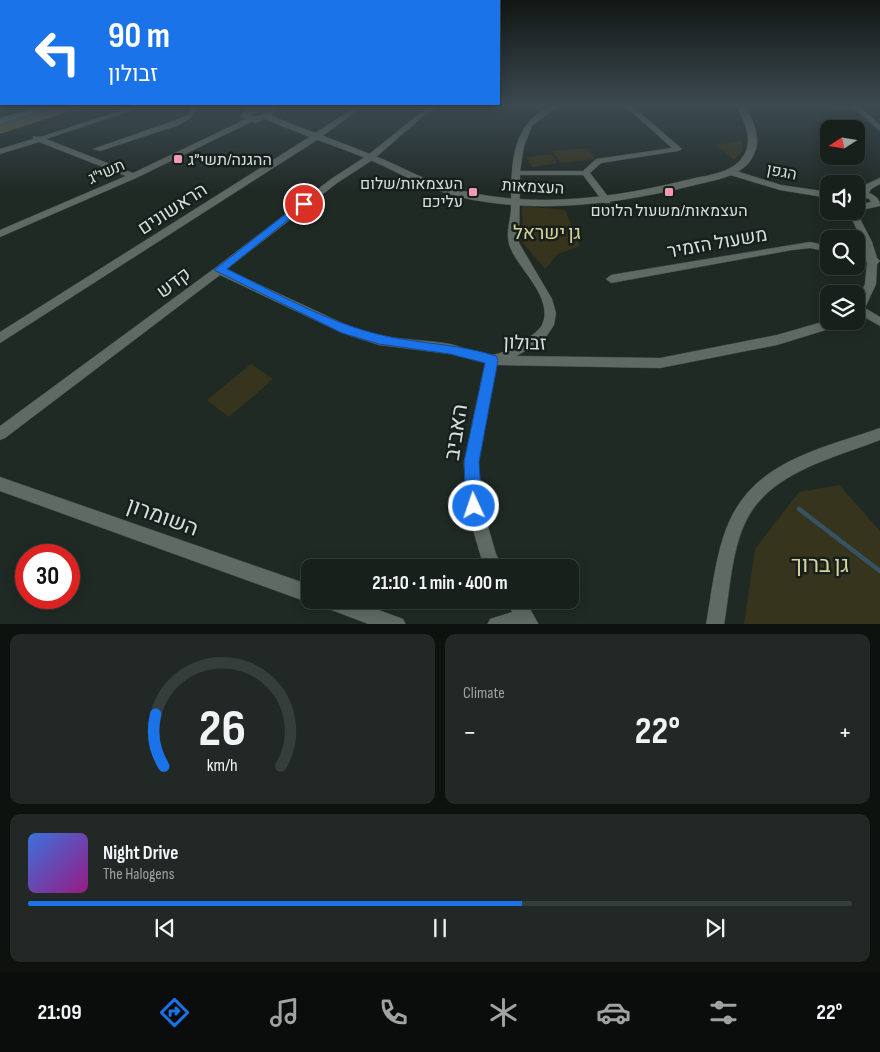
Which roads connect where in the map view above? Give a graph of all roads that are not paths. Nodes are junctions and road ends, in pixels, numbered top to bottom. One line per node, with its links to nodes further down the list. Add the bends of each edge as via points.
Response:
1 (142, 134): 12 (street)
2 (221, 134): 18 (street, תשי"ג)
3 (307, 134): 11 (street, העצמאות)
4 (320, 134): 11 (street, הראשונים)
5 (398, 134): 14 (street, קדש)
6 (526, 134): 16 (street)
7 (661, 134): 17 (street, via 678,149 599,161)
8 (752, 134): 15 (street, העצמאות, via 754,140 751,153)
9 (48, 135): 10 (street)
10 (36, 138): 13 (street); 18 (street)
11 (314, 138): 14 (street, העצמאות); 38 (street, הראשונים)
12 (97, 149)
13 (0, 152)
14 (371, 157): 23 (street, העצמאות, via 429,185 459,194); 32 (street, קדש, via 334,181)
15 (730, 172): 21 (street, הגפן, via 780,187); 24 (street, העצמאות, via 652,193)
16 (516, 173): 17 (street); 23 (street)
17 (585, 173): 24 (street)
18 (133, 176): 28 (street, תשי"ג)
19 (880, 181): 20 (street)
20 (865, 189)
21 (820, 194)
22 (865, 195): 25 (street)
23 (515, 201): 24 (street, העצמאות, via 566,204); 39 (street, via 514,242 540,283 551,314 540,338)
24 (607, 201)
25 (878, 204): 26 (street)
26 (865, 206)
27 (857, 220): 31 (street)
28 (0, 234)
29 (820, 247): 33 (street, משעול הזמיר, via 792,247)
30 (865, 258): 31 (street)
31 (875, 261): 34 (street, via 873,284)
32 (219, 270): 39 (street, זבולון, via 346,330 379,340 450,349); 40 (street, קדש)
33 (611, 279)
34 (865, 298)
35 (865, 314): 36 (street)
36 (880, 322)
37 (820, 327): 39 (street, זבולון, via 777,340 660,363)
38 (0, 338)
39 (492, 360): 43 (street, האביב, via 471,462 474,506)
40 (0, 434)
41 (880, 434): 50 (street, via 794,467 767,484 745,507 732,540)
42 (0, 484): 44 (street, השומרון)
43 (490, 559)
44 (301, 591)
45 (353, 609): 48 (street)
46 (521, 609): 47 (street)
47 (528, 621): 49 (street)
48 (397, 624)
49 (496, 624)
50 (715, 624)

